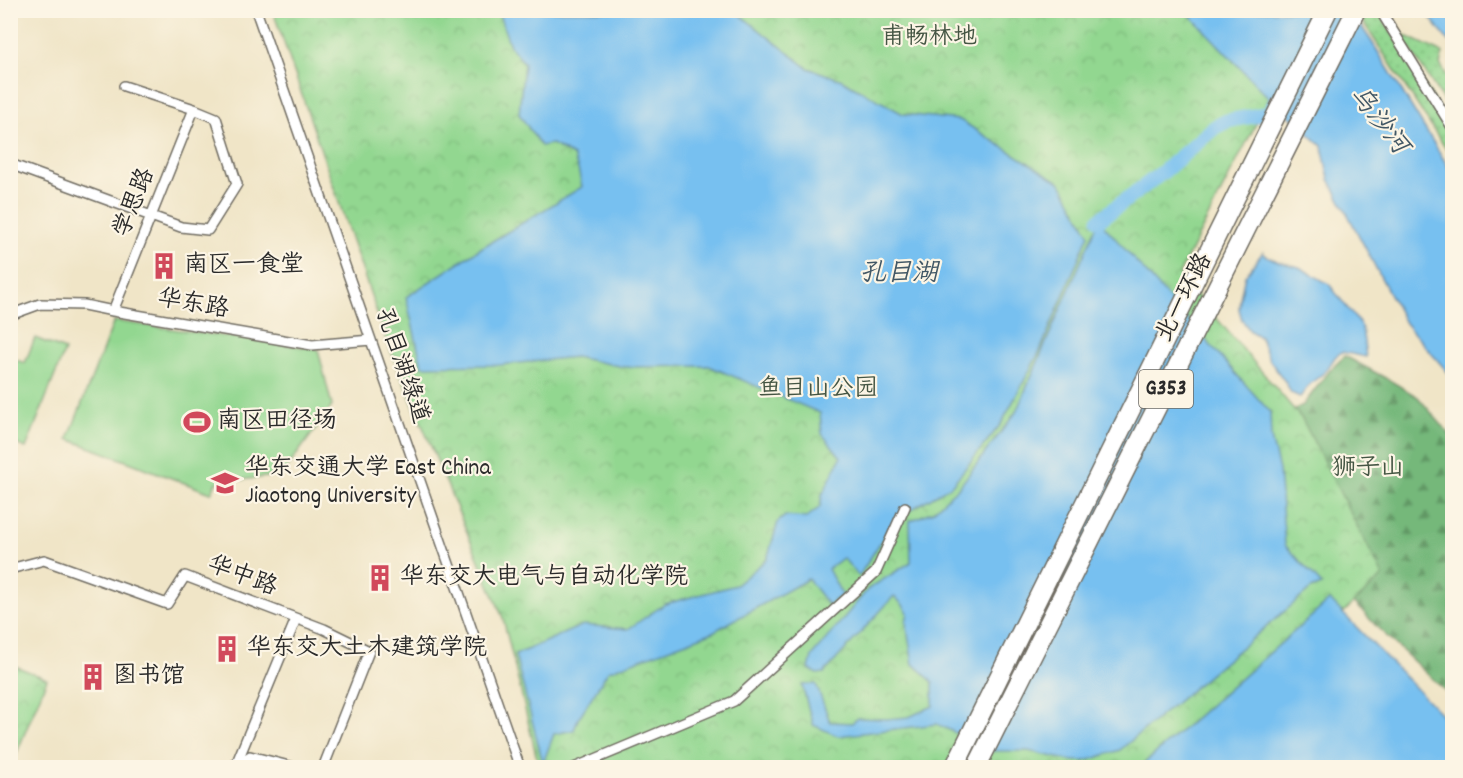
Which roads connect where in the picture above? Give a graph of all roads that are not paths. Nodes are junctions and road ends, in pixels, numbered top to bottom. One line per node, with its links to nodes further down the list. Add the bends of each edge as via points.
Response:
1 (256, 10): 14 (street, 孔目湖绿道)
2 (1328, 10): 23 (highway, 北一环路 / G353)
3 (1356, 10): 7 (highway, 北一环路 / G353)
4 (1364, 10): 7 (highway, via 1339,61)
5 (1380, 10): 9 (street)
6 (124, 86): 8 (street)
7 (1312, 98): 24 (highway, 北一环路 / G353)
8 (194, 109): 11 (street, 学思路); 11 (street, via 216,118 237,184 208,230 181,227)
9 (1452, 126)
10 (10, 165): 11 (street)
11 (151, 216): 12 (street, 学思路)
12 (113, 311): 13 (street, 华东路, via 84,305 40,304); 14 (street, 华东路, via 312,345)
13 (10, 315)
14 (371, 340): 21 (street, 孔目湖绿道)
15 (905, 507): 22 (street, via 876,572 734,701)
16 (10, 569): 17 (street, 华中路, via 44,560 166,604 185,576)
17 (296, 619): 18 (street); 20 (street, 华中路, via 369,651)
18 (235, 767): 19 (street, via 249,756)
19 (297, 768)
20 (323, 768)
21 (520, 768)
22 (574, 768)
23 (954, 768)
24 (976, 768)

